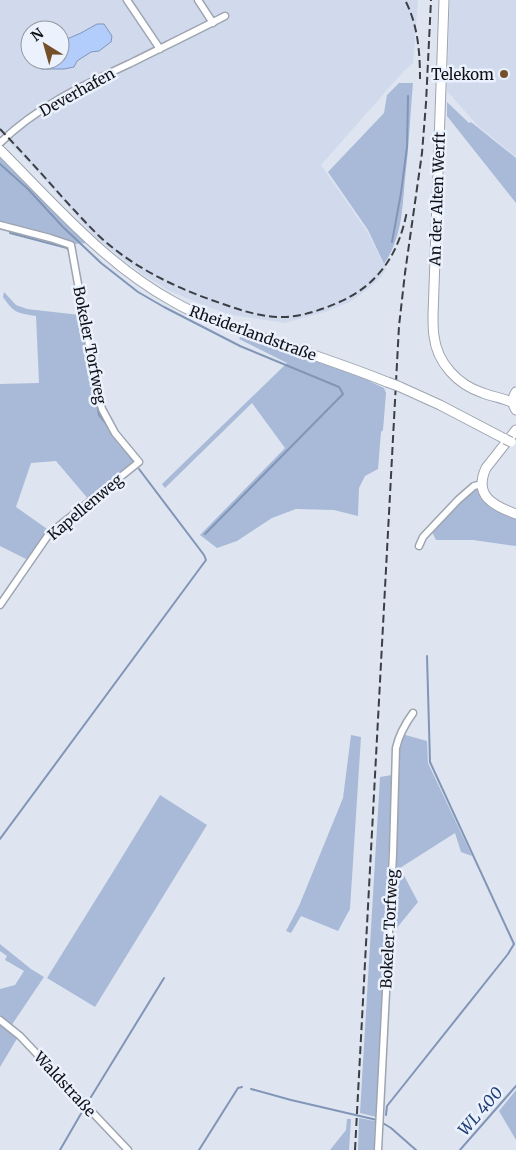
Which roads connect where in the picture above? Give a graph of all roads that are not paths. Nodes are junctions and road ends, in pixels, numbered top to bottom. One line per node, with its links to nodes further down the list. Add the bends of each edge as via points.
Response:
1 (127, 0): 6 (street)
2 (198, 0): 5 (street)
3 (444, 0): 10 (main road, An der Alten Werft, via 434,337 445,366 456,378 468,386 506,394)
4 (225, 16): 5 (street, Deverhafen)
5 (213, 23): 6 (street, Deverhafen)
6 (160, 49): 7 (street, Deverhafen, via 48,105)
7 (0, 143)
8 (0, 150): 12 (main road, Rheiderlandstraße, bridge, via 78,228 130,274 174,302 222,324 398,386)
9 (0, 225): 13 (street, Bokeler Torfweg, via 71,245 102,410 115,433)
10 (515, 400)
11 (516, 429): 14 (main road, via 486,468)
12 (511, 442)
13 (139, 462): 17 (street, Kapellenweg, via 49,534)
14 (482, 484): 15 (main road, via 489,500); 16 (street, via 474,486 458,500 423,537)
15 (516, 514)
16 (419, 546)
17 (0, 605)
18 (413, 713): 21 (street, Bokeler Torfweg, via 400,734 396,748)
19 (0, 1020): 20 (street, Waldstraße, via 20,1036)
20 (128, 1150)
21 (378, 1150)

